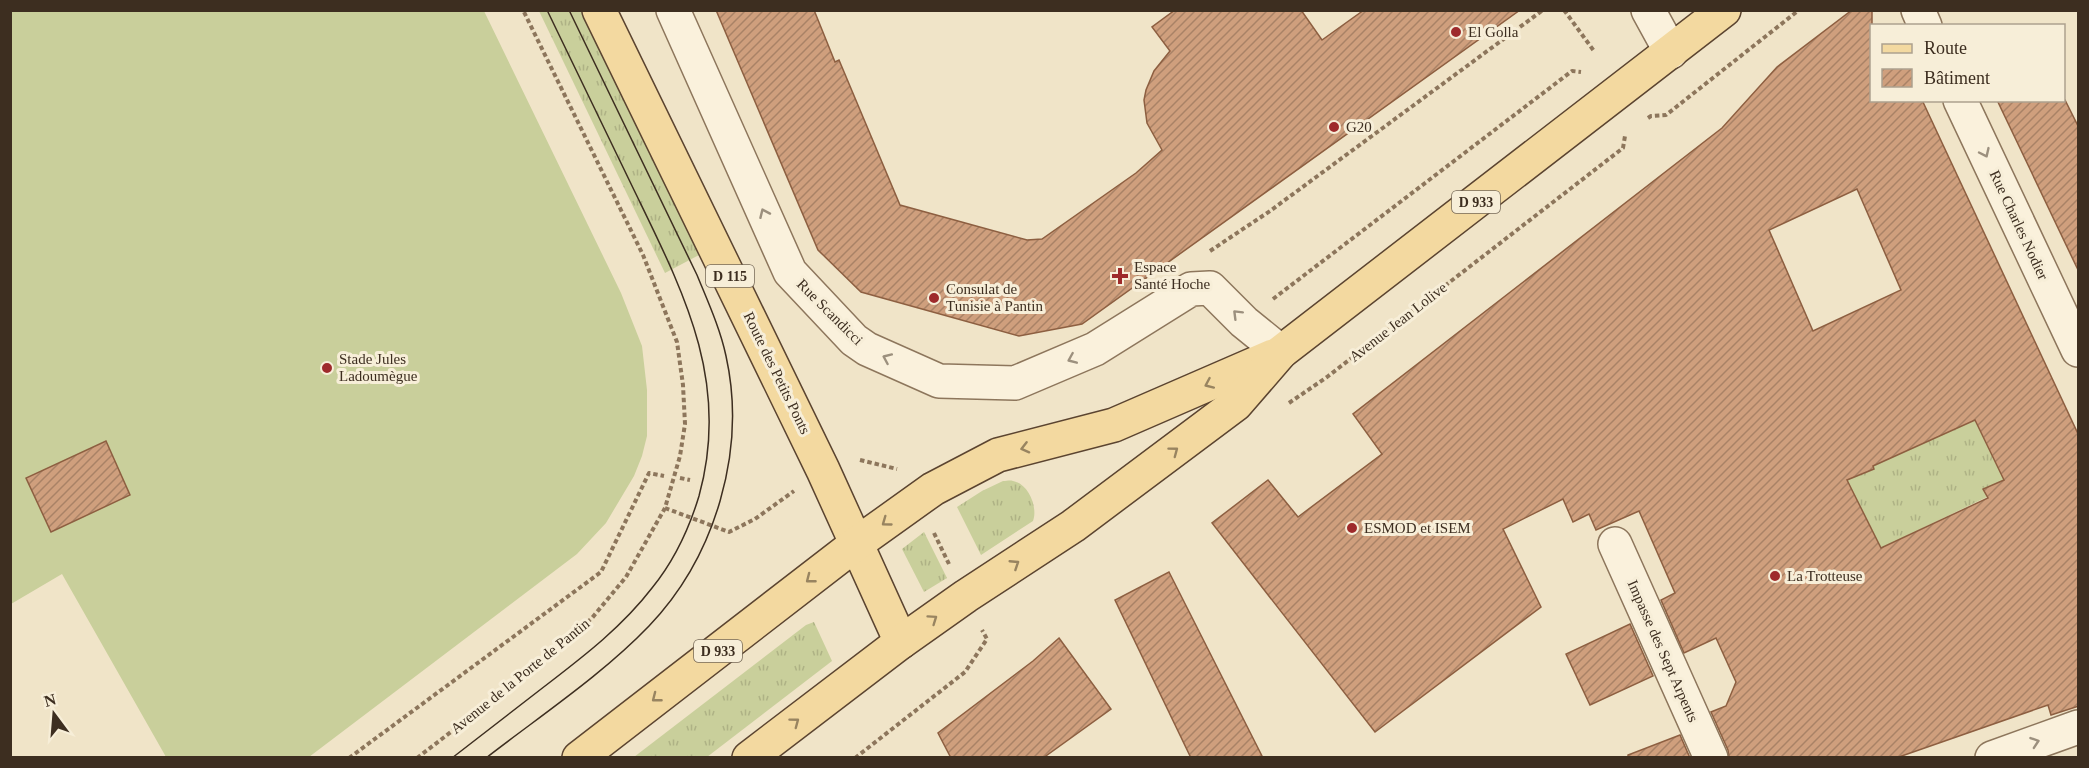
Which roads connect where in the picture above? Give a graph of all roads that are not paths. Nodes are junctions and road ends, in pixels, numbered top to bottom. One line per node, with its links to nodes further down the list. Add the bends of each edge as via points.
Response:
1 (599, 10): 11 (main road, Route des Petits Ponts / D 115)
2 (673, 10): 10 (street, Rue Scandicci, one-way to 2, via 1210,288 1191,289 1095,349 1015,383 939,381 867,349 790,272)
3 (1648, 10): 7 (street)
4 (1724, 10): 7 (main road, D 933)
5 (1918, 10): 6 (street)
6 (1924, 24)
7 (1671, 52): 10 (main road, D 933)
8 (1961, 102): 9 (street, Rue Charles Nodier, one-way to 9)
9 (2079, 350)
10 (1281, 352): 11 (main road, D 933, one-way to 11, via 1114,425 998,454 933,489); 13 (main road, D 933, one-way to 10, via 1073,526 1236,404)
11 (856, 544): 13 (main road, Route des Petits Ponts / D 115); 15 (main road, D 933, one-way to 15)
12 (1616, 544): 17 (street, Impasse des Sept Arpents)
13 (900, 642): 16 (main road, D 933, one-way to 13)
14 (2079, 728): 18 (street, one-way to 14)
15 (579, 758)
16 (749, 758)
17 (1711, 758)
18 (1992, 758)

